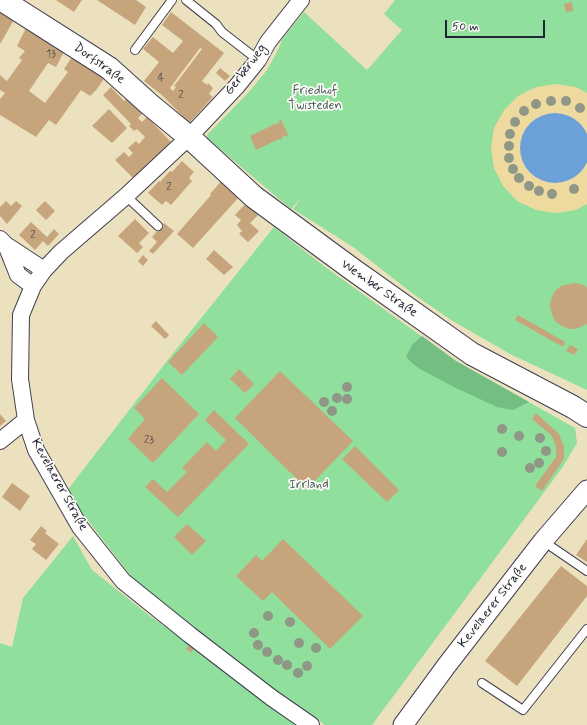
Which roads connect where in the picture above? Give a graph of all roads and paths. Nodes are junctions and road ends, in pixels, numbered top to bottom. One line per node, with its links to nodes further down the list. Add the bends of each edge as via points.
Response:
1 (2, 0): 7 (main road, Dorfstraße, via 109,68)
2 (172, 0): 5 (lane)
3 (186, 0): 6 (lane)
4 (301, 0): 6 (street, Gerberweg, via 268,42)
5 (135, 50)
6 (258, 60): 7 (street, Gerberweg)
7 (188, 137): 8 (street, Kevelaerer Straße); 13 (main road, Wember Straße, via 254,196 472,354)
8 (126, 196): 9 (lane); 11 (street, Kevelaerer Straße, via 60,252)
9 (158, 226)
10 (2, 245): 11 (street); 12 (street, via 18,275)
11 (44, 270): 12 (street, Kevelaerer Straße)
12 (33, 286): 14 (street, Kevelaerer Straße, via 21,315 20,379)
13 (587, 416)
14 (26, 420): 15 (street); 21 (street, Kevelaerer Straße, via 36,450 80,526 123,581 272,698)
15 (0, 441)
16 (587, 490): 17 (street, Kevelaerer Straße)
17 (543, 541): 18 (lane); 22 (street, Kevelaerer Straße)
18 (587, 570)
19 (587, 628): 20 (lane, via 523,710)
20 (482, 683)
21 (311, 725)
22 (403, 725)

